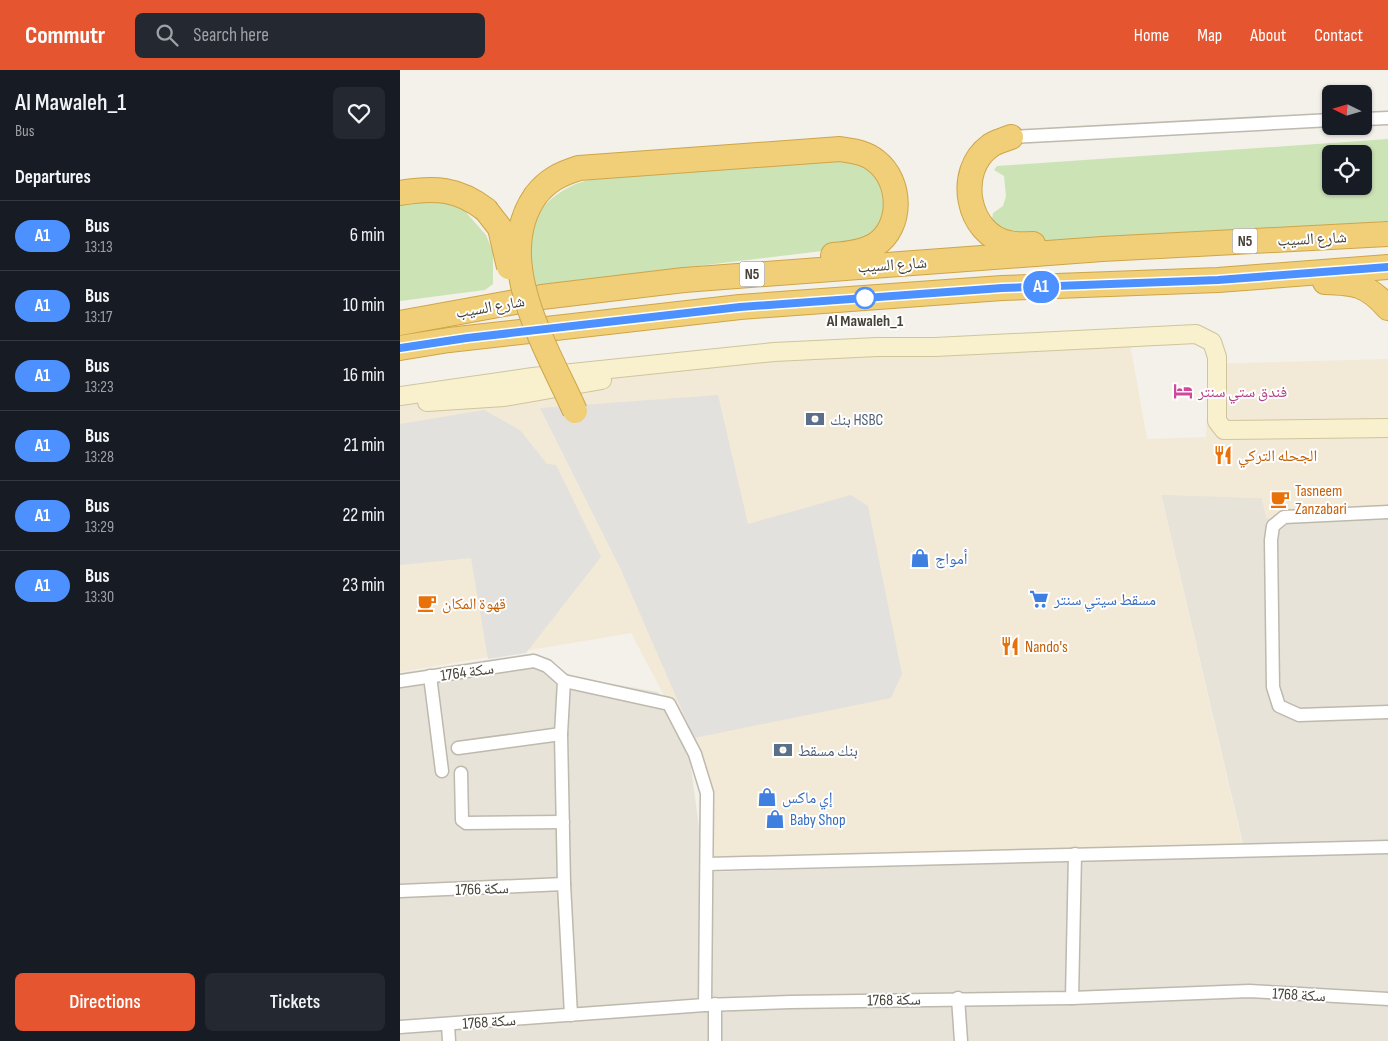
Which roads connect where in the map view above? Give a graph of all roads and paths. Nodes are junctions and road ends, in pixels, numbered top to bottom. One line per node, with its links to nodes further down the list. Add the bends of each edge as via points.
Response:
1 (1388, 118): 2 (street)
2 (1372, 119)
3 (1322, 120): 4 (street)
4 (1011, 137): 7 (highway, via 989,146 971,175 968,191 978,221 1008,243 1086,245)
5 (400, 193): 9 (highway, bridge, via 454,192 470,198 486,210 500,228 524,330 567,412 523,278 518,236 528,206 545,184 579,168 840,149 858,151 887,172 894,187 896,204 892,224 884,238 874,245 852,253 747,265)
6 (1388, 234): 7 (highway, شارع السيب / N5)
7 (1102, 249): 9 (highway, شارع السيب / N5)
8 (1388, 267): 10 (highway, شارع السيب / N5)
9 (684, 280): 12 (highway, شارع السيب / N5, via 542,297)
10 (1218, 280): 11 (highway, via 1340,282 1368,288); 14 (highway, شارع السيب / N5, via 1002,288 740,307)
11 (1388, 308)
12 (402, 322)
13 (935, 347): 15 (street, via 774,352 533,377); 16 (street, via 880,357 765,364 603,380 504,397); 17 (street, via 1196,334 1212,342 1217,357 1217,420 1224,430)
14 (400, 348)
15 (400, 396)
16 (400, 406)
17 (1388, 428)
18 (1388, 512): 22 (street, via 1284,517 1273,526 1271,540 1273,687 1279,706 1299,715)
19 (430, 676): 20 (street, سكة 1764); 21 (street, سكة 1764, via 534,661 548,666); 25 (street)
20 (400, 681)
21 (564, 681): 23 (street); 30 (street, via 669,704 696,754 707,792)
22 (1388, 712)
23 (560, 734): 24 (street); 27 (street)
24 (458, 748)
25 (442, 771)
26 (461, 773): 27 (street, via 462,820 466,824)
27 (563, 822): 31 (street)
28 (1388, 847): 29 (street)
29 (1075, 854): 30 (street); 34 (street)
30 (708, 864): 36 (street)
31 (564, 884): 32 (street, سكة 1766); 37 (street)
32 (400, 891)
33 (958, 998): 34 (street, سكة 1768); 36 (street, سكة 1768); 42 (street)
34 (1072, 998): 35 (street, سكة 1768, via 1249,991)
35 (1388, 1000)
36 (710, 1004): 37 (street, سكة 1768); 41 (street)
37 (571, 1015): 38 (street, سكة 1768)
38 (448, 1025): 39 (street, سكة 1768); 40 (street)
39 (400, 1027)
40 (449, 1041)
41 (715, 1041)
42 (961, 1041)

